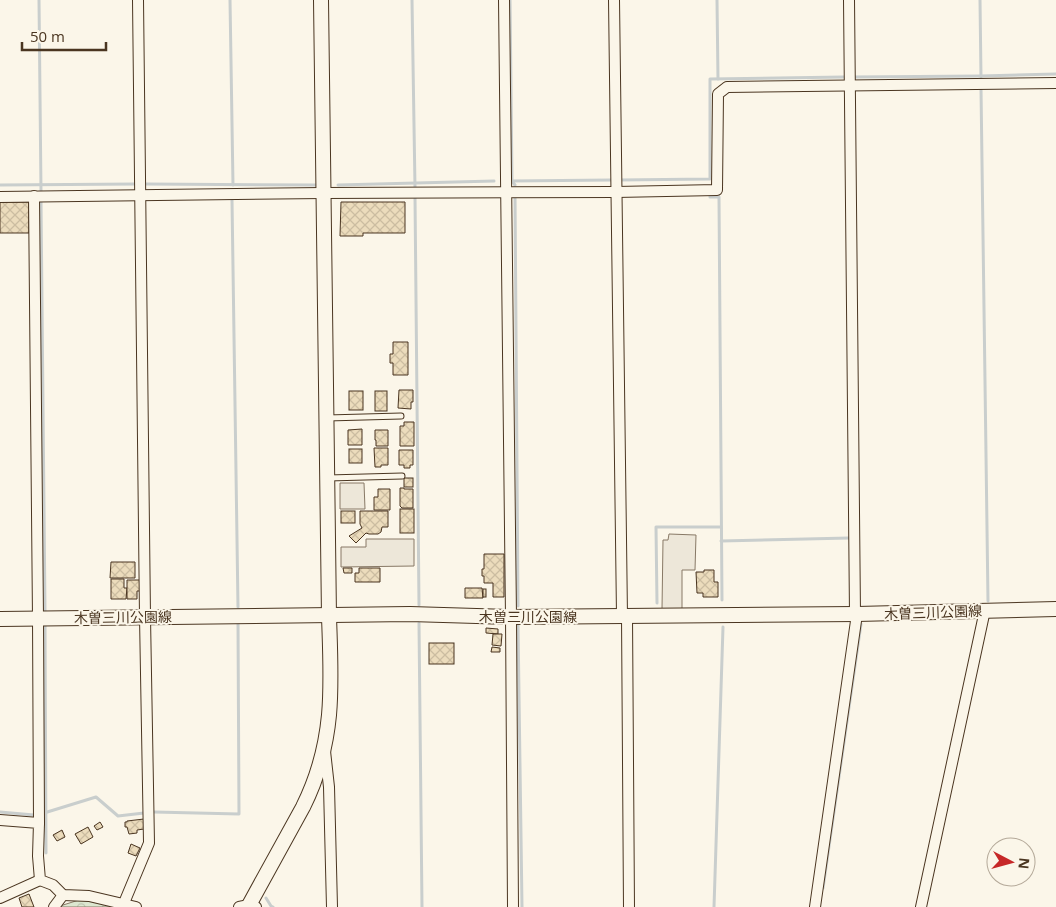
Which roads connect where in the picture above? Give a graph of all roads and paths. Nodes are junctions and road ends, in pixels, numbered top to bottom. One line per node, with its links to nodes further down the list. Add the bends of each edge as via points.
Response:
1 (138, 0): 11 (street)
2 (321, 0): 9 (main road)
3 (504, 0): 10 (street)
4 (614, 0): 8 (street)
5 (849, 0): 7 (street)
6 (1056, 84): 7 (street)
7 (850, 85): 8 (street, via 727,87 718,94 717,190); 20 (street)
8 (616, 192): 10 (street); 23 (street)
9 (323, 193): 10 (street); 11 (street); 15 (main road)
10 (506, 193): 22 (street)
11 (140, 195): 12 (street); 24 (street)
12 (34, 196): 13 (street); 25 (street)
13 (0, 197)
14 (401, 416): 15 (lane)
15 (326, 418): 17 (main road)
16 (402, 476): 17 (lane)
17 (327, 478): 21 (main road)
18 (1056, 609): 19 (main road, 木曽三川公園線)
19 (985, 610): 20 (main road, 木曽三川公園線); 41 (street)
20 (856, 614): 23 (main road, 木曽三川公園線); 40 (street)
21 (329, 616): 22 (main road, 木曽三川公園線); 24 (main road, 木曽三川公園線); 27 (main road, via 329,715)
22 (511, 616): 23 (main road, 木曽三川公園線); 38 (street)
23 (624, 616): 39 (street)
24 (145, 617): 25 (main road, 木曽三川公園線); 33 (street, via 149,843)
25 (38, 618): 26 (main road, 木曽三川公園線); 29 (street)
26 (0, 619)
27 (324, 745): 34 (main road, via 304,807); 37 (street, via 329,787)
28 (0, 820): 29 (street)
29 (39, 823): 30 (street)
30 (40, 880): 31 (street, via 54,885); 32 (street)
31 (63, 895): 33 (street, via 89,896); 35 (street)
32 (0, 898)
33 (124, 904): 36 (street)
34 (248, 906)
35 (54, 907)
36 (136, 907)
37 (332, 907)
38 (513, 907)
39 (629, 907)
40 (815, 907)
41 (921, 907)

